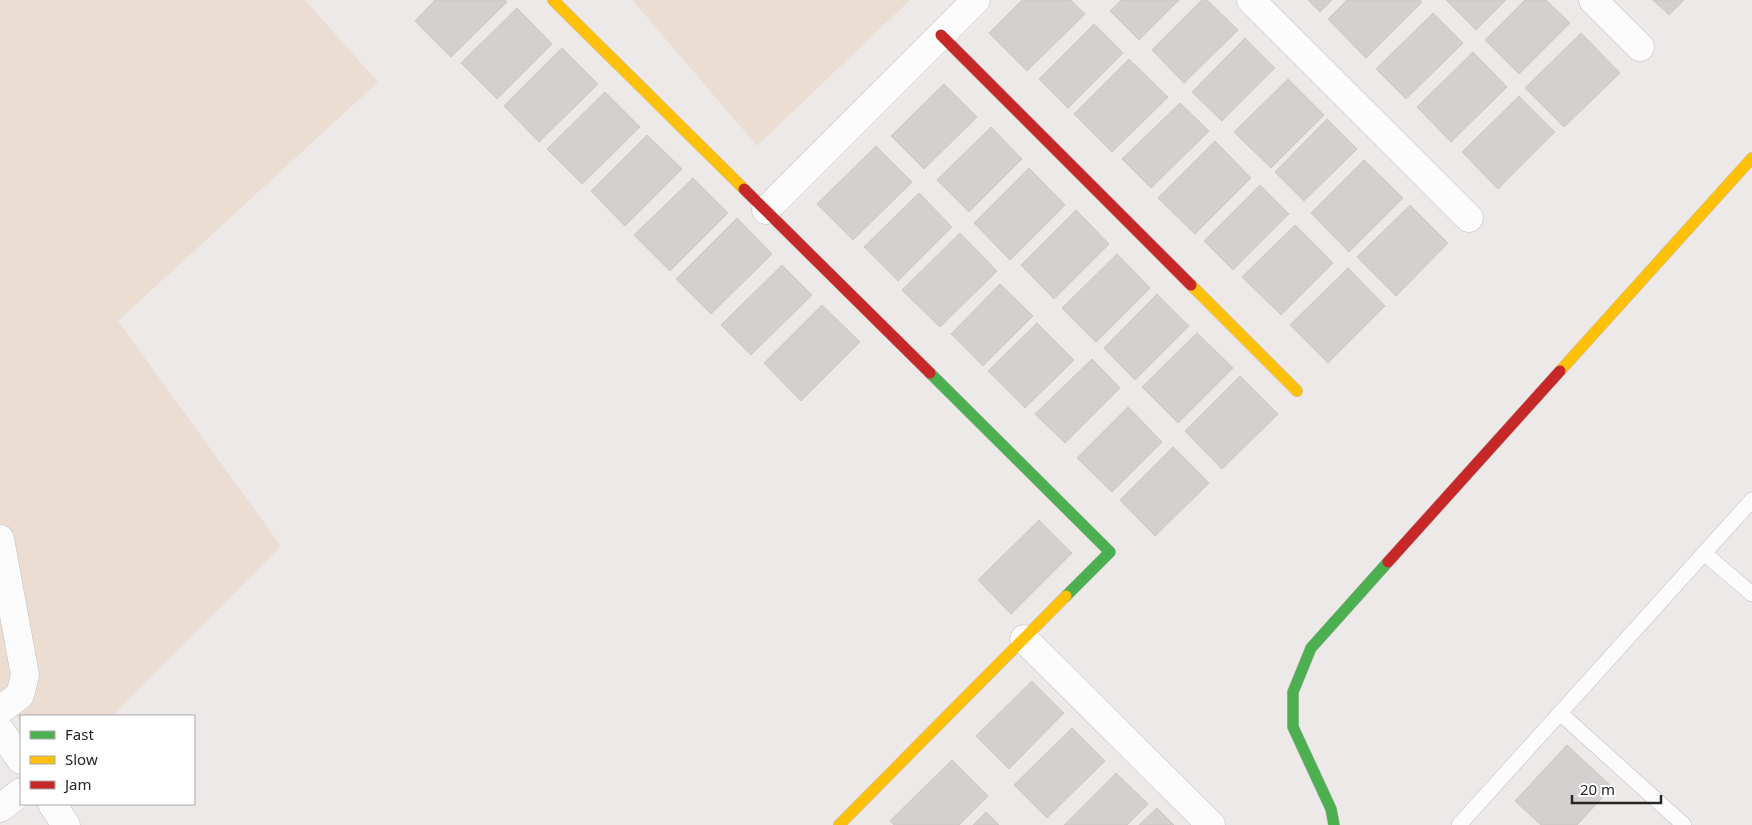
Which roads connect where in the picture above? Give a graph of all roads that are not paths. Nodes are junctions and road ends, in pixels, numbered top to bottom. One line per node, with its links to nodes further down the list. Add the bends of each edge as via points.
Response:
1 (553, 0): 8 (street)
2 (976, 0): 5 (street)
3 (1251, 0): 9 (street)
4 (1593, 0): 6 (street)
5 (941, 35): 8 (street); 10 (street)
6 (1640, 47)
7 (1752, 158): 26 (street, via 1311,648 1293,692 1293,727 1331,808)
8 (766, 210): 15 (street, via 1110,552)
9 (1469, 218)
10 (1296, 391)
11 (1752, 500): 13 (lane)
12 (0, 539): 16 (street, via 26,675 20,695)
13 (1704, 553): 14 (lane); 17 (lane)
14 (1752, 594)
15 (1024, 639): 24 (street); 25 (street)
16 (0, 710)
17 (1560, 712): 27 (lane); 28 (lane)
18 (0, 730): 19 (street)
19 (20, 759)
20 (20, 793): 22 (street)
21 (53, 805): 23 (street)
22 (0, 808)
23 (66, 825)
24 (840, 825)
25 (1211, 825)
26 (1334, 825)
27 (1459, 825)
28 (1684, 825)

